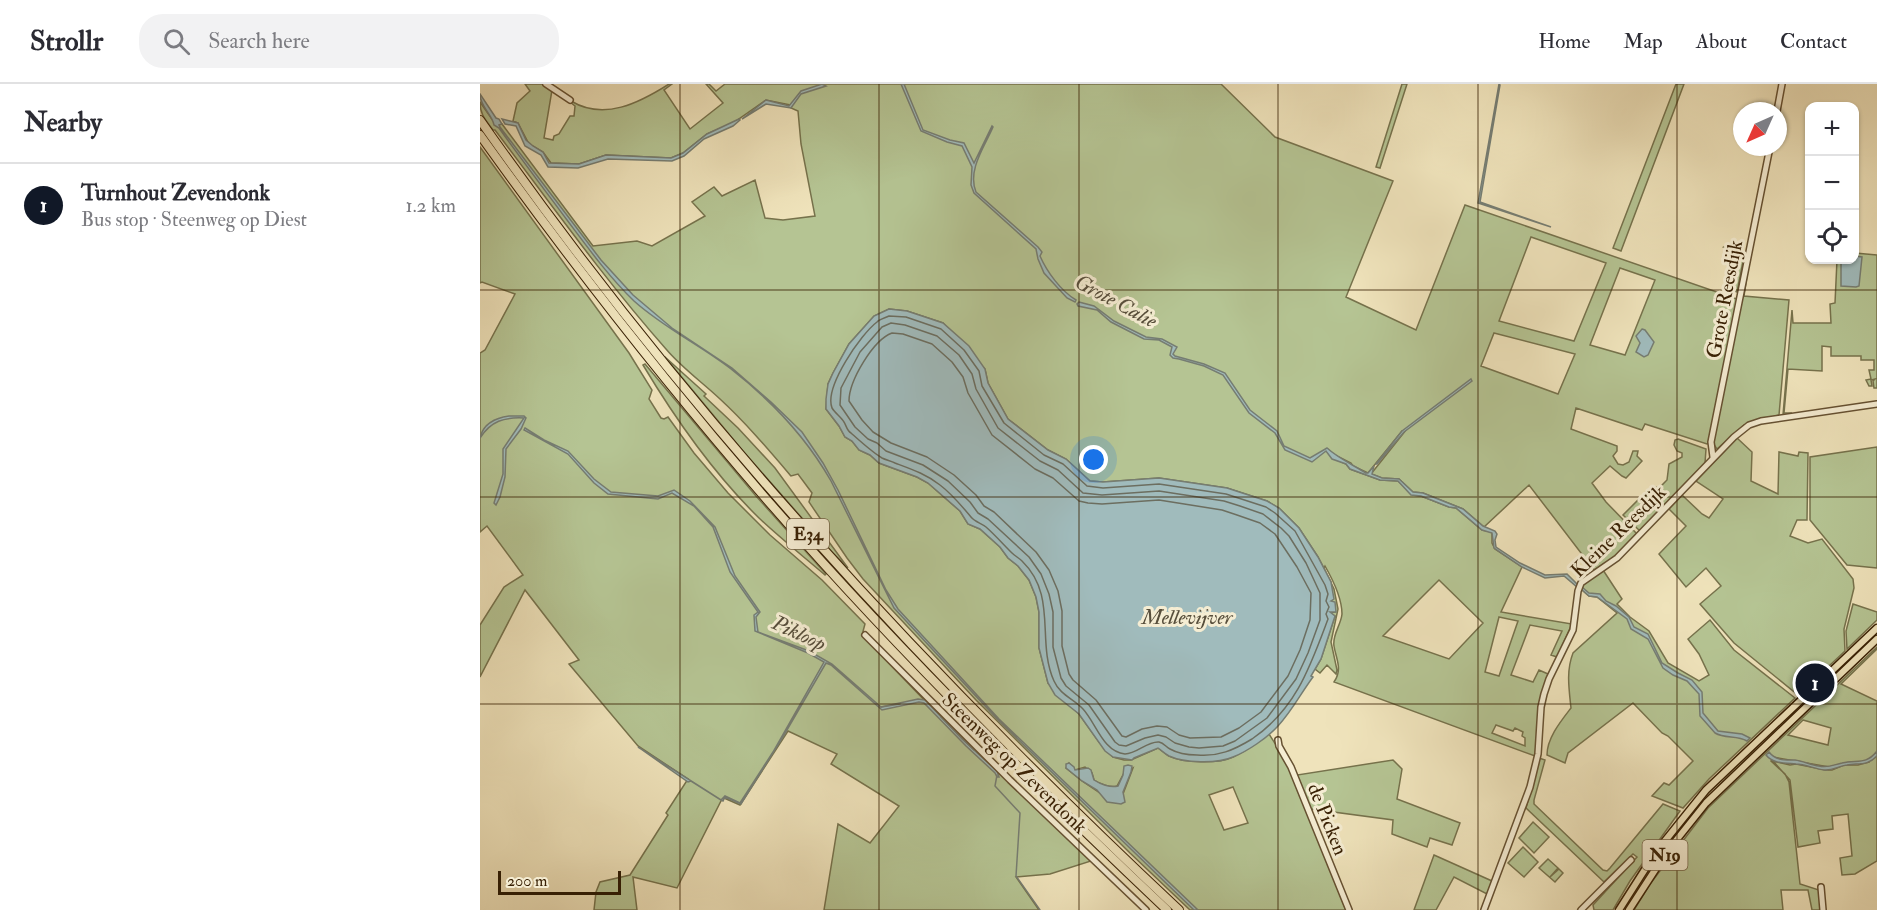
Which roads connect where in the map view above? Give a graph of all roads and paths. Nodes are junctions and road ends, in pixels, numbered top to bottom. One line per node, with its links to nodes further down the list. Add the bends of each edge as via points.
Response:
1 (546, 84): 3 (street)
2 (1782, 84): 4 (street)
3 (570, 100)
4 (1779, 102)
5 (480, 120): 20 (highway, E34, via 613,300 804,529 967,703)
6 (480, 135): 19 (highway, E34, via 608,307 797,535 967,714)
7 (1768, 156): 9 (street, Grote Reesdijk, via 1711,442)
8 (1877, 404): 9 (street, Kleine Reesdijk, via 1752,424)
9 (1713, 457): 22 (street, Kleine Reesdijk, via 1617,558 1580,586 1573,630 1544,694 1530,787)
10 (1877, 628): 13 (main road, N19)
11 (865, 635): 18 (street, Steenweg op Zevendonk)
12 (1877, 639): 14 (main road, N19)
13 (1801, 700): 14 (main road); 24 (main road, N19, via 1706,790 1656,852)
14 (1806, 706): 25 (main road, N19, via 1693,817)
15 (1278, 740): 21 (street, de Picken)
16 (1631, 860): 23 (street)
17 (1821, 887): 26 (street)
18 (1146, 910)
19 (1167, 910)
20 (1179, 910)
21 (1349, 910)
22 (1484, 910)
23 (1582, 910)
24 (1619, 910)
25 (1629, 910)
26 (1823, 910)

